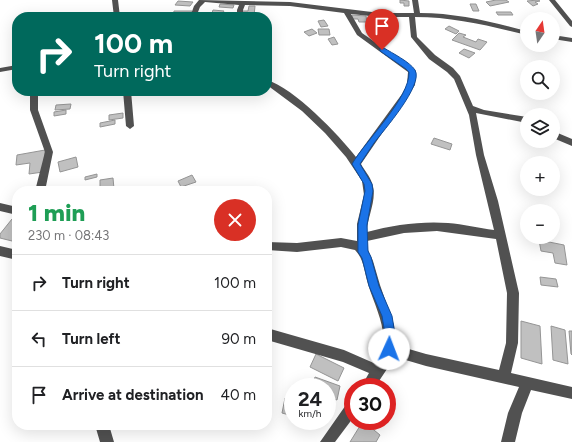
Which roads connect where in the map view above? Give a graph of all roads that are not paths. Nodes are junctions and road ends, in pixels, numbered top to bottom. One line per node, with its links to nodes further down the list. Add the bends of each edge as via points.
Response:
1 (115, 0): 8 (street)
2 (202, 0): 9 (street)
3 (206, 0): 7 (street)
4 (414, 0): 12 (street)
5 (552, 0): 13 (street)
6 (279, 2): 7 (street); 11 (street)
7 (243, 3): 10 (street)
8 (116, 12)
9 (195, 12)
10 (240, 12)
11 (347, 12): 12 (street); 27 (street, via 359,34 412,71 411,85 405,95)
12 (414, 15): 14 (street, via 458,18); 22 (street, via 414,37 432,57 457,78)
13 (572, 25)
14 (520, 31)
15 (560, 38): 16 (street)
16 (572, 40)
17 (12, 68): 18 (street)
18 (0, 70)
19 (272, 85): 27 (street, via 318,120)
20 (34, 96): 28 (street, via 34,110 49,152)
21 (127, 96): 24 (street)
22 (470, 108): 23 (street, via 487,114); 31 (street)
23 (520, 119)
24 (130, 126)
25 (560, 137): 26 (street)
26 (572, 143)
27 (356, 164): 32 (street, via 368,184 369,191)
28 (41, 186)
29 (0, 206): 30 (street)
30 (12, 209)
31 (500, 235): 32 (street, via 446,227 427,227); 41 (street, via 513,293 512,343)
32 (362, 238): 35 (street)
33 (272, 246): 35 (street, via 300,247 343,243 361,248)
34 (0, 251): 36 (street)
35 (363, 252): 38 (street, via 387,316)
36 (12, 254)
37 (272, 335): 39 (street, via 344,356)
38 (389, 349): 39 (street); 41 (street)
39 (378, 371): 40 (street)
40 (373, 378)
41 (504, 378): 42 (street)
42 (527, 383): 43 (street); 48 (street, via 515,412)
43 (572, 393)
44 (344, 419): 47 (street)
45 (103, 430): 46 (street)
46 (107, 442)
47 (326, 442)
48 (508, 442)

